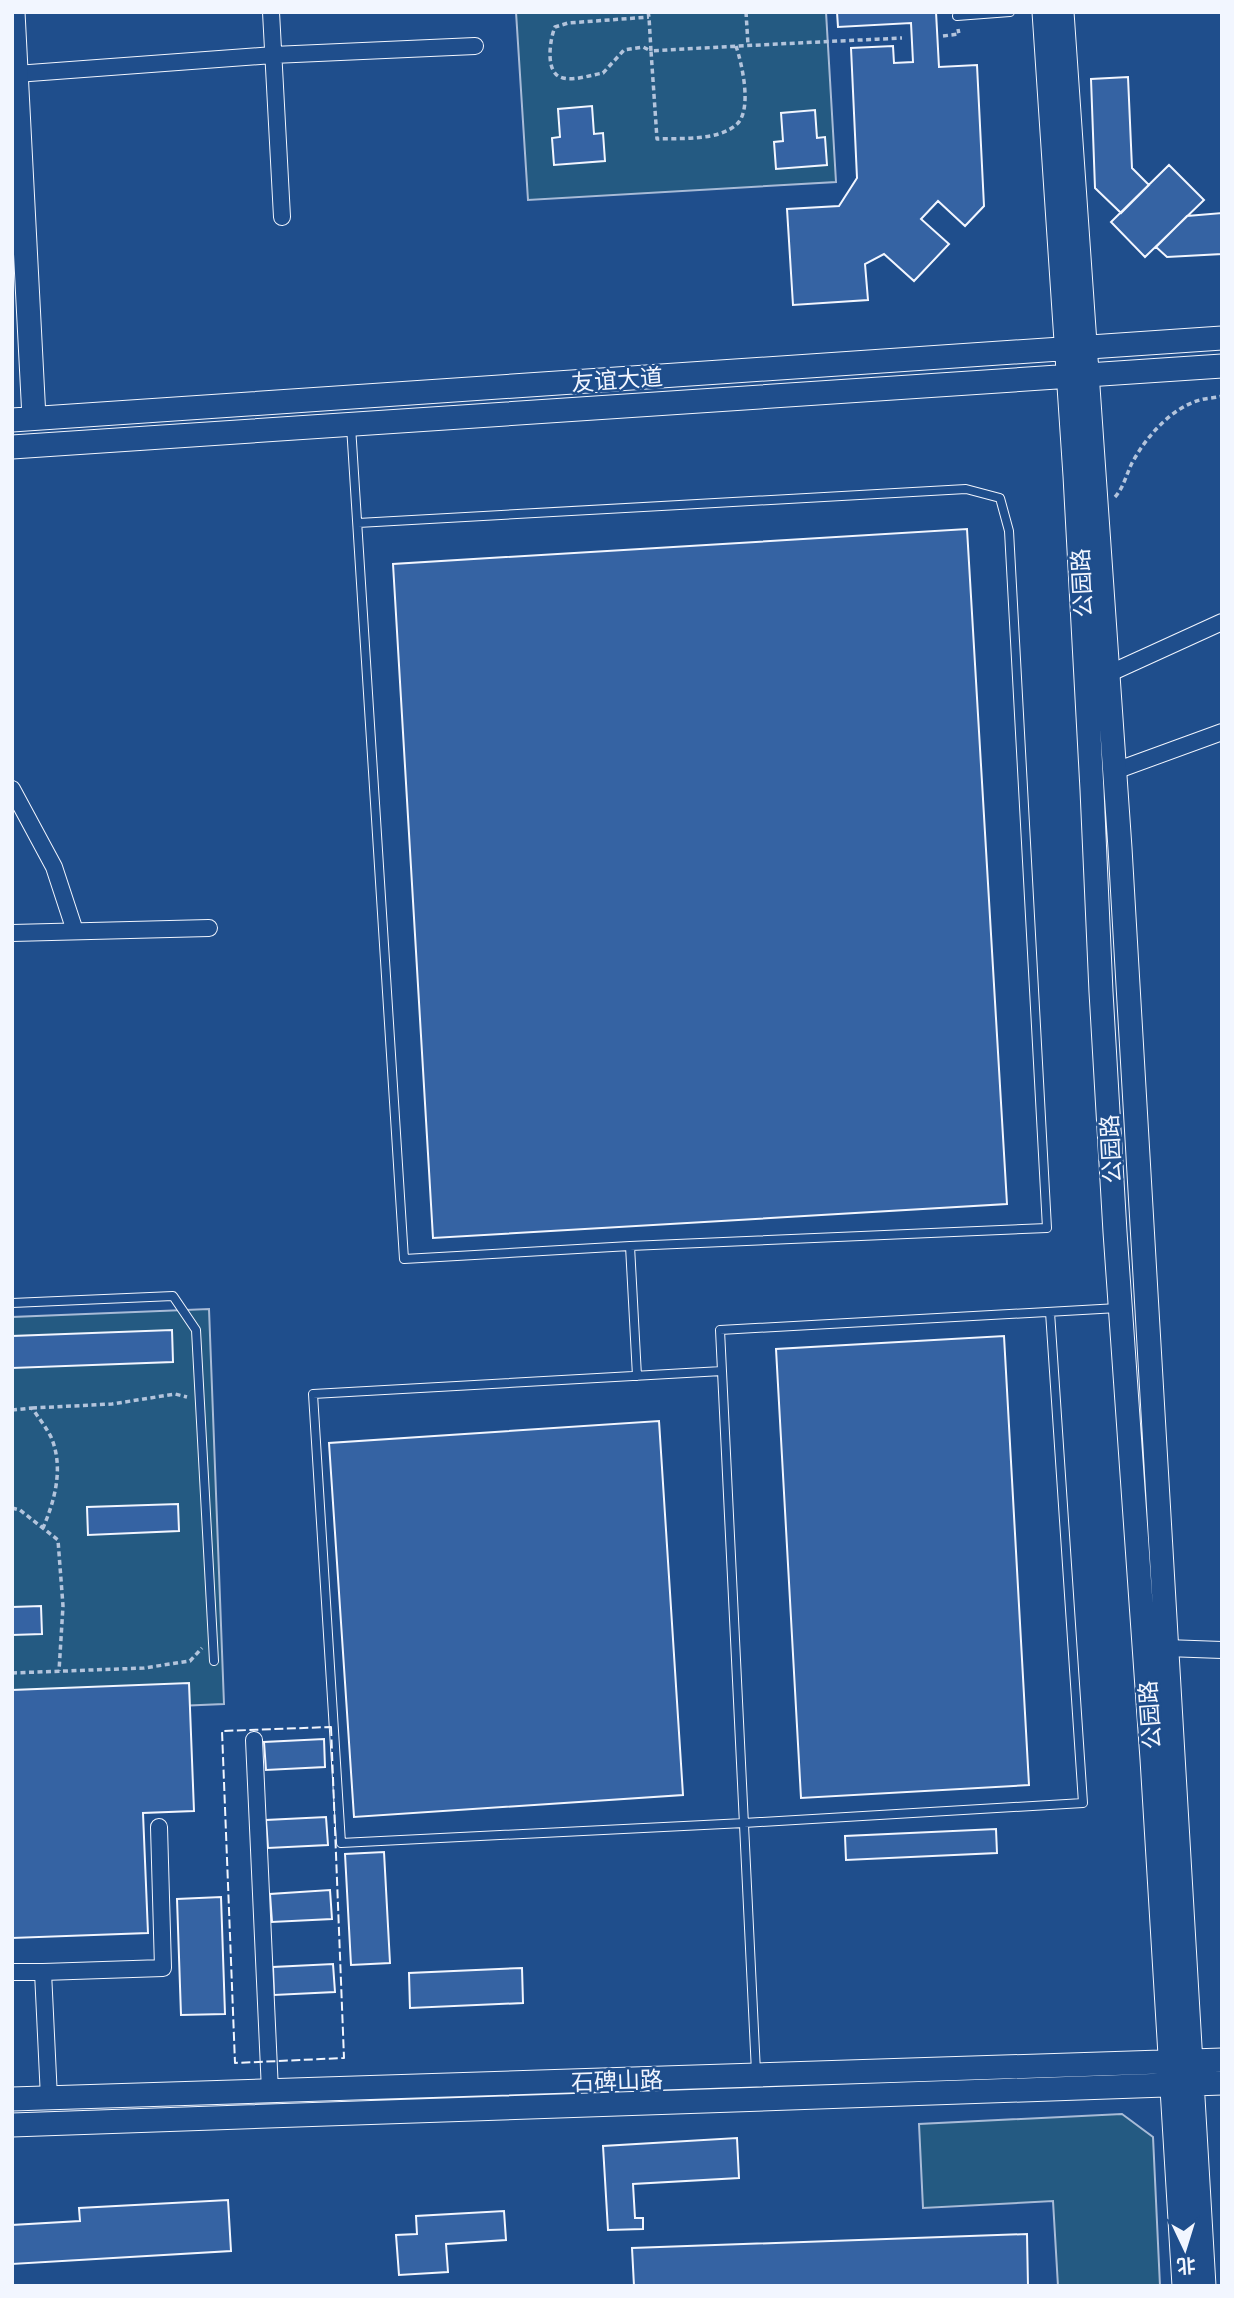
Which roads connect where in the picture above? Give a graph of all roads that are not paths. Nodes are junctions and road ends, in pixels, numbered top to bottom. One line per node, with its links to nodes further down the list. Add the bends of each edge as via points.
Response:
1 (271, 12): 8 (street)
2 (1010, 12): 6 (lane)
3 (1044, 12): 13 (street, 公园路)
4 (1062, 12): 13 (street)
5 (13, 16): 9 (street)
6 (957, 16)
7 (475, 46): 8 (street)
8 (273, 55): 9 (street); 11 (street)
9 (16, 74): 10 (street)
10 (15, 113): 16 (street)
11 (282, 217)
12 (1222, 338): 13 (street, 友谊大道)
13 (1076, 348): 15 (street, 公园路); 16 (street, 友谊大道)
14 (1222, 366): 15 (street, 友谊大道)
15 (1078, 375): 17 (street, 友谊大道); 21 (street); 30 (street, 公园路, via 1101,992)
16 (23, 419)
17 (351, 424): 18 (street, 友谊大道); 19 (lane)
18 (12, 447)
19 (358, 523): 28 (lane, via 404,1259); 28 (lane, via 967,489 1000,498 1009,531 1046,1228)
20 (1222, 622): 21 (street)
21 (1108, 674): 23 (street)
22 (1222, 732): 23 (street)
23 (1115, 771): 34 (street)
24 (12, 789): 26 (street, via 54,867)
25 (209, 928): 26 (street)
26 (75, 931): 27 (street)
27 (12, 933)
28 (630, 1246): 33 (lane)
29 (12, 1303): 36 (lane, via 173,1296 196,1330)
30 (1121, 1308): 31 (lane); 43 (street, 公园路, via 1152,1759)
31 (1050, 1312): 32 (lane, via 720,1330); 38 (lane, via 1083,1803)
32 (722, 1371): 33 (lane); 38 (lane)
33 (637, 1376): 38 (lane, via 313,1394 341,1843)
34 (1166, 1648): 35 (street); 43 (street)
35 (1222, 1650)
36 (214, 1661)
37 (254, 1740): 47 (street)
38 (744, 1823): 44 (lane)
39 (159, 1827): 41 (street, via 163,1968)
40 (12, 1972): 41 (street)
41 (43, 1972): 48 (street)
42 (1222, 2060): 43 (street, 石碑山路)
43 (1180, 2062): 44 (street, 石碑山路); 46 (street)
44 (757, 2075): 47 (street, 石碑山路); 50 (lane)
45 (1222, 2083): 46 (street)
46 (1181, 2085): 50 (street); 52 (street); 53 (street)
47 (270, 2091): 48 (street, 石碑山路)
48 (49, 2098): 49 (street, 石碑山路)
49 (12, 2099)
50 (758, 2099): 51 (street)
51 (12, 2125)
52 (1184, 2286)
53 (1203, 2286)

